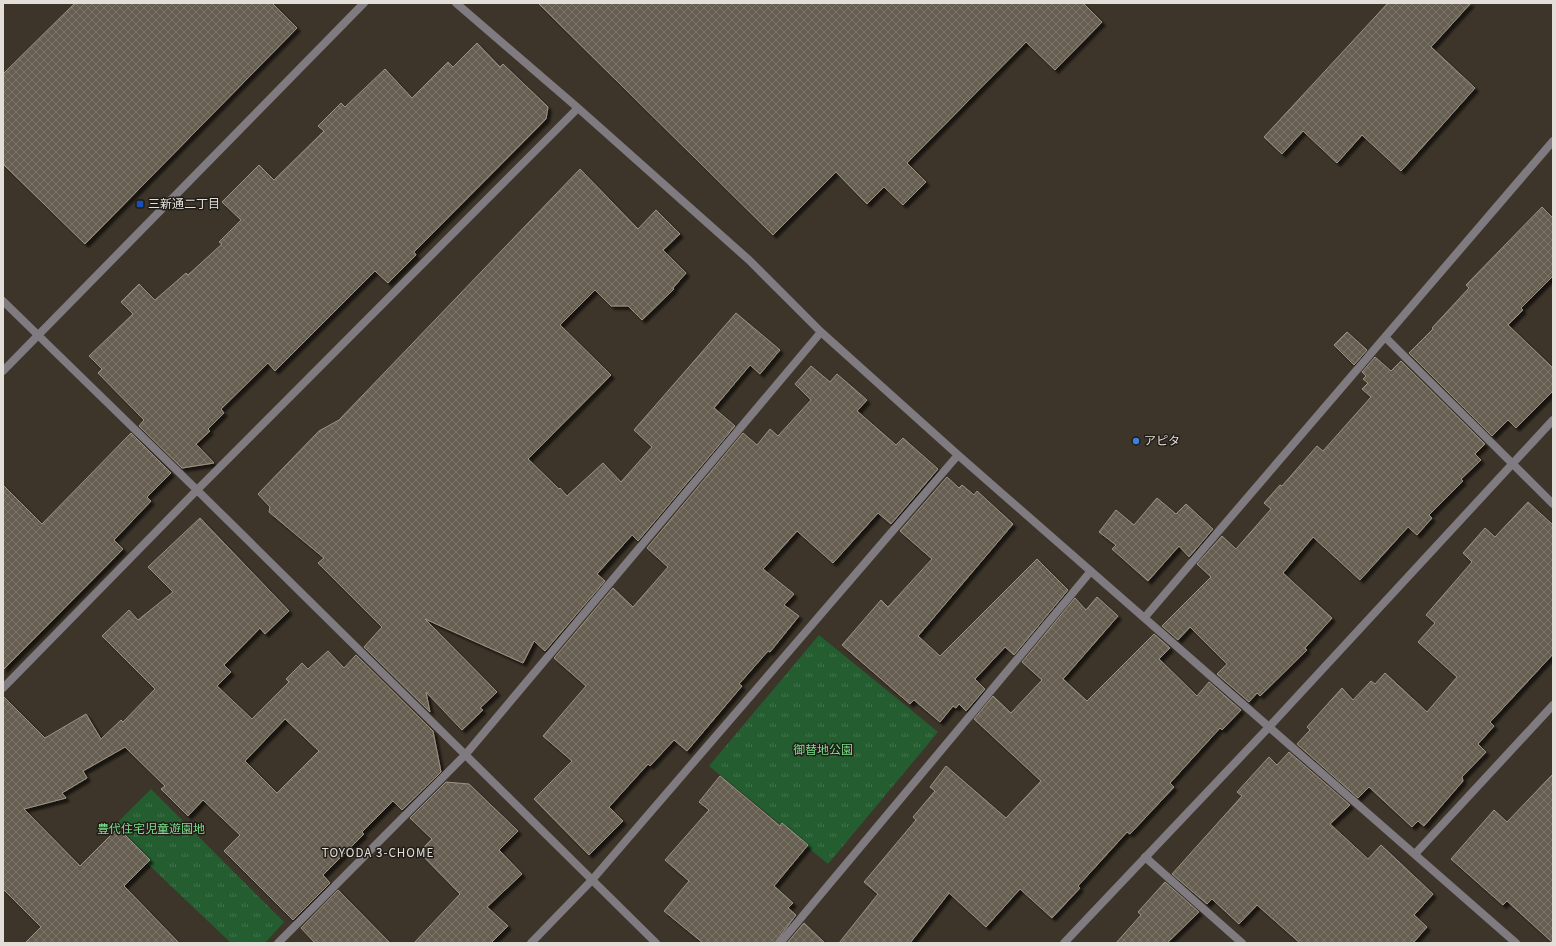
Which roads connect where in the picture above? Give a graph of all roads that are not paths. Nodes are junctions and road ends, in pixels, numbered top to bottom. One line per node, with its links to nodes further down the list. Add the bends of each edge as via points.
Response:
1 (364, 3): 7 (street)
2 (456, 3): 3 (street)
3 (578, 108): 6 (street, via 749,260); 13 (street)
4 (1553, 141): 8 (street)
5 (3, 301): 7 (street)
6 (821, 332): 11 (street); 20 (street)
7 (38, 335): 9 (street); 13 (street)
8 (1386, 338): 12 (street); 16 (street)
9 (3, 371)
10 (1553, 420): 12 (street)
11 (958, 455): 15 (street); 23 (street)
12 (1512, 463): 14 (street); 19 (street)
13 (197, 490): 17 (street); 20 (street)
14 (1553, 504)
15 (1091, 571): 16 (street); 27 (street)
16 (1145, 617): 19 (street)
17 (3, 688)
18 (1553, 705): 21 (street)
19 (1269, 727): 21 (street); 22 (street)
20 (466, 754): 23 (street); 24 (street)
21 (1416, 854): 30 (street)
22 (1145, 857): 28 (street); 29 (street)
23 (592, 880): 25 (street); 26 (street)
24 (278, 943)
25 (531, 943)
26 (656, 943)
27 (780, 943)
28 (1064, 943)
29 (1242, 943)
30 (1516, 943)

